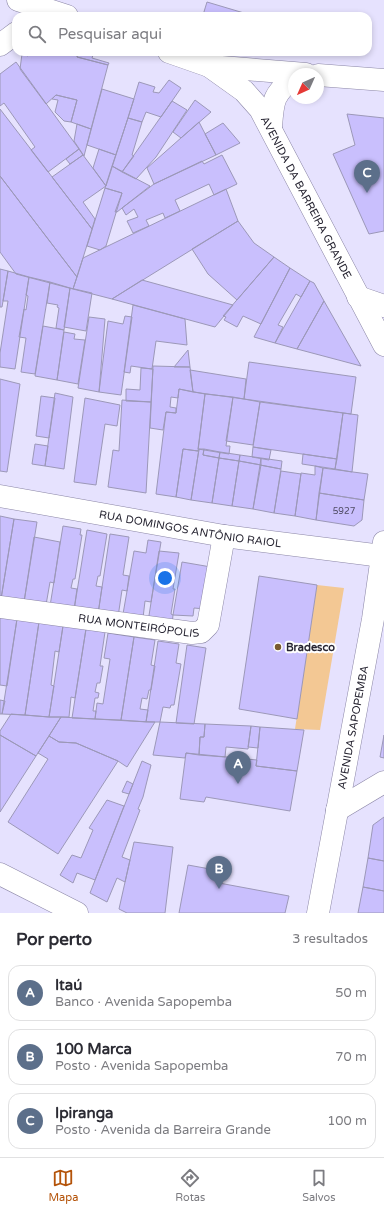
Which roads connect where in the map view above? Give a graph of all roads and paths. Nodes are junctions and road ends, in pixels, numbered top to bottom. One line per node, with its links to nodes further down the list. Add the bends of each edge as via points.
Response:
1 (18, 0): 2 (main road)
2 (47, 12)
3 (12, 36): 4 (main road)
4 (0, 45)
5 (180, 56): 6 (main road, AVENIDA DA BARREIRA GRANDE)
6 (209, 66): 7 (main road, AVENIDA DA BARREIRA GRANDE); 11 (main road, AVENIDA DA BARREIRA GRANDE, via 250,96)
7 (288, 73)
8 (324, 76): 9 (main road, AVENIDA DA BARREIRA GRANDE)
9 (384, 80)
10 (288, 85): 11 (main road, via 276,95 272,103)
11 (271, 127): 12 (main road, AVENIDA DA BARREIRA GRANDE)
12 (358, 297): 13 (main road); 14 (main road, AVENIDA DA BARREIRA GRANDE)
13 (384, 306)
14 (384, 345)
15 (0, 496): 16 (main road, RUA DOMINGOS ANTÔNIO RAIOL)
16 (224, 536): 17 (main road, RUA DOMINGOS ANTÔNIO RAIOL); 18 (main road, RUA MONTEIRÓPOLIS, via 208,625 201,632 192,633)
17 (383, 549): 20 (main road, AVENIDA SAPOPEMBA)
18 (0, 607)
19 (384, 782): 20 (main road)
20 (337, 810): 23 (main road, AVENIDA SAPOPEMBA)
21 (0, 874): 22 (main road)
22 (77, 913)
23 (318, 913)

